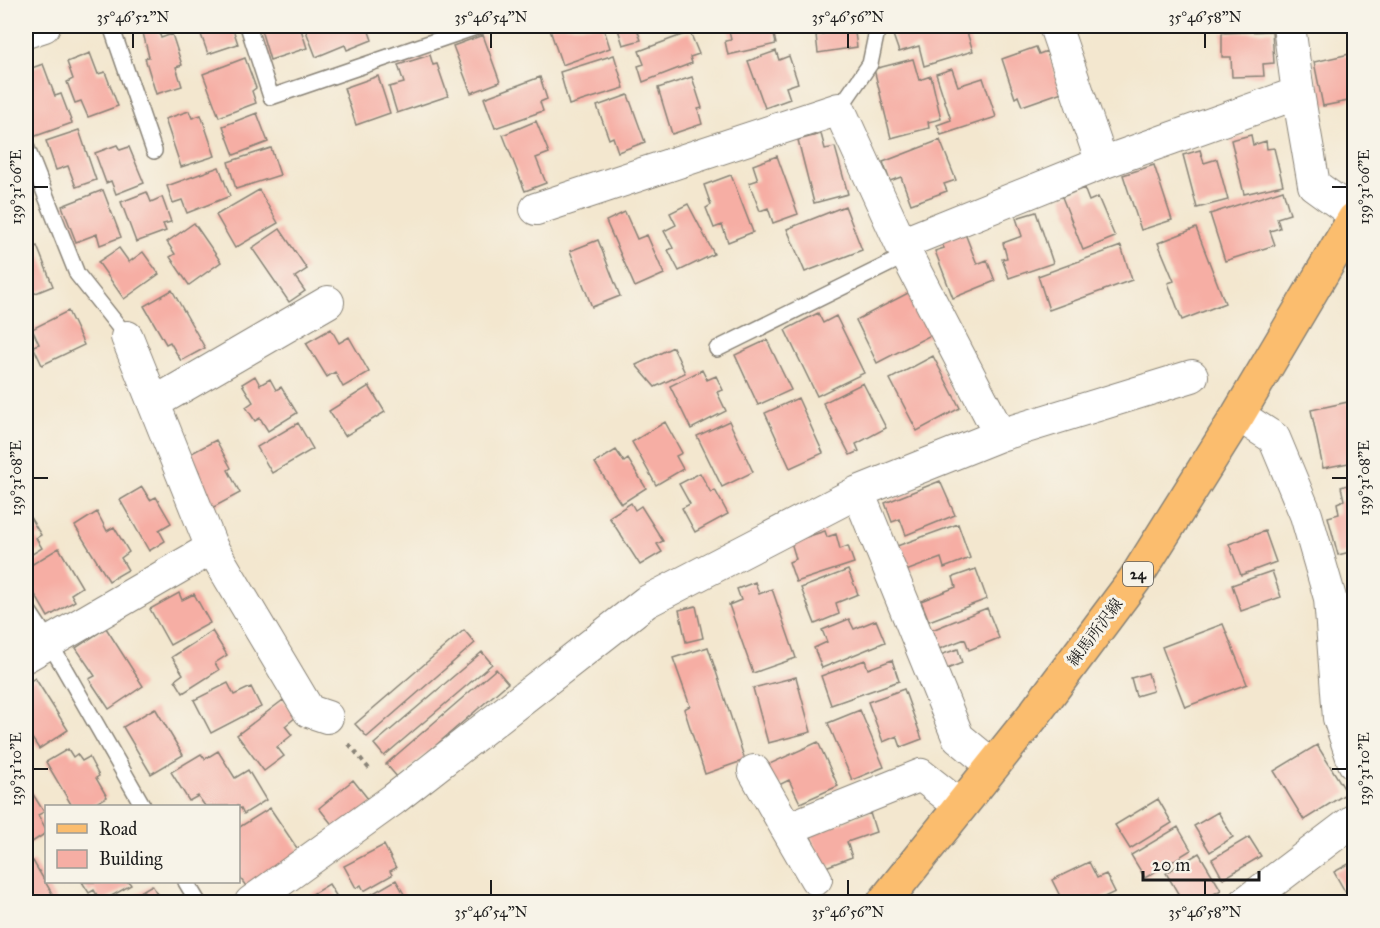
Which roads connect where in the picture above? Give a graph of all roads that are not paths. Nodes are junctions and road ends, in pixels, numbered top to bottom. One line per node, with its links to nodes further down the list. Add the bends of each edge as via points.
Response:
1 (44, 26): 8 (street)
2 (111, 26): 12 (lane)
3 (248, 26): 4 (lane, via 272,97)
4 (479, 26)
5 (878, 26): 10 (lane, via 870,64)
6 (1054, 26): 13 (street)
7 (1289, 26): 9 (street)
8 (26, 32)
9 (1298, 93): 13 (street); 15 (street, via 1314,185)
10 (839, 110): 14 (street); 17 (street)
11 (26, 146): 19 (lane, via 76,274)
12 (154, 151)
13 (1102, 163): 17 (street)
14 (537, 209)
15 (1354, 214)
16 (1354, 219): 23 (main road, 練馬所沢線 / 24)
17 (904, 249): 20 (lane); 24 (street)
18 (328, 302): 22 (street)
19 (127, 338): 22 (street)
20 (717, 350)
21 (1192, 376): 24 (street)
22 (154, 404): 26 (street)
23 (1238, 415): 30 (street, via 1274,438 1306,515 1330,598 1339,718); 31 (main road, 練馬所沢線 / 24, via 1135,579)
24 (1000, 435): 25 (street)
25 (858, 492): 31 (street, via 958,737); 40 (street, via 646,602 394,799)
26 (212, 548): 28 (street); 29 (street, via 309,711)
27 (26, 608): 28 (lane)
28 (37, 649): 33 (lane)
29 (327, 717)
30 (1354, 763)
31 (993, 766): 34 (main road, 練馬所沢線 / 24)
32 (754, 771): 36 (street)
33 (142, 805)
34 (960, 806): 36 (street, via 921,775); 41 (main road, 練馬所沢線 / 24)
35 (1354, 820): 42 (street)
36 (787, 829): 37 (street)
37 (816, 879)
38 (187, 883): 39 (lane)
39 (198, 903)
40 (251, 903)
41 (884, 903)
42 (1246, 903)

